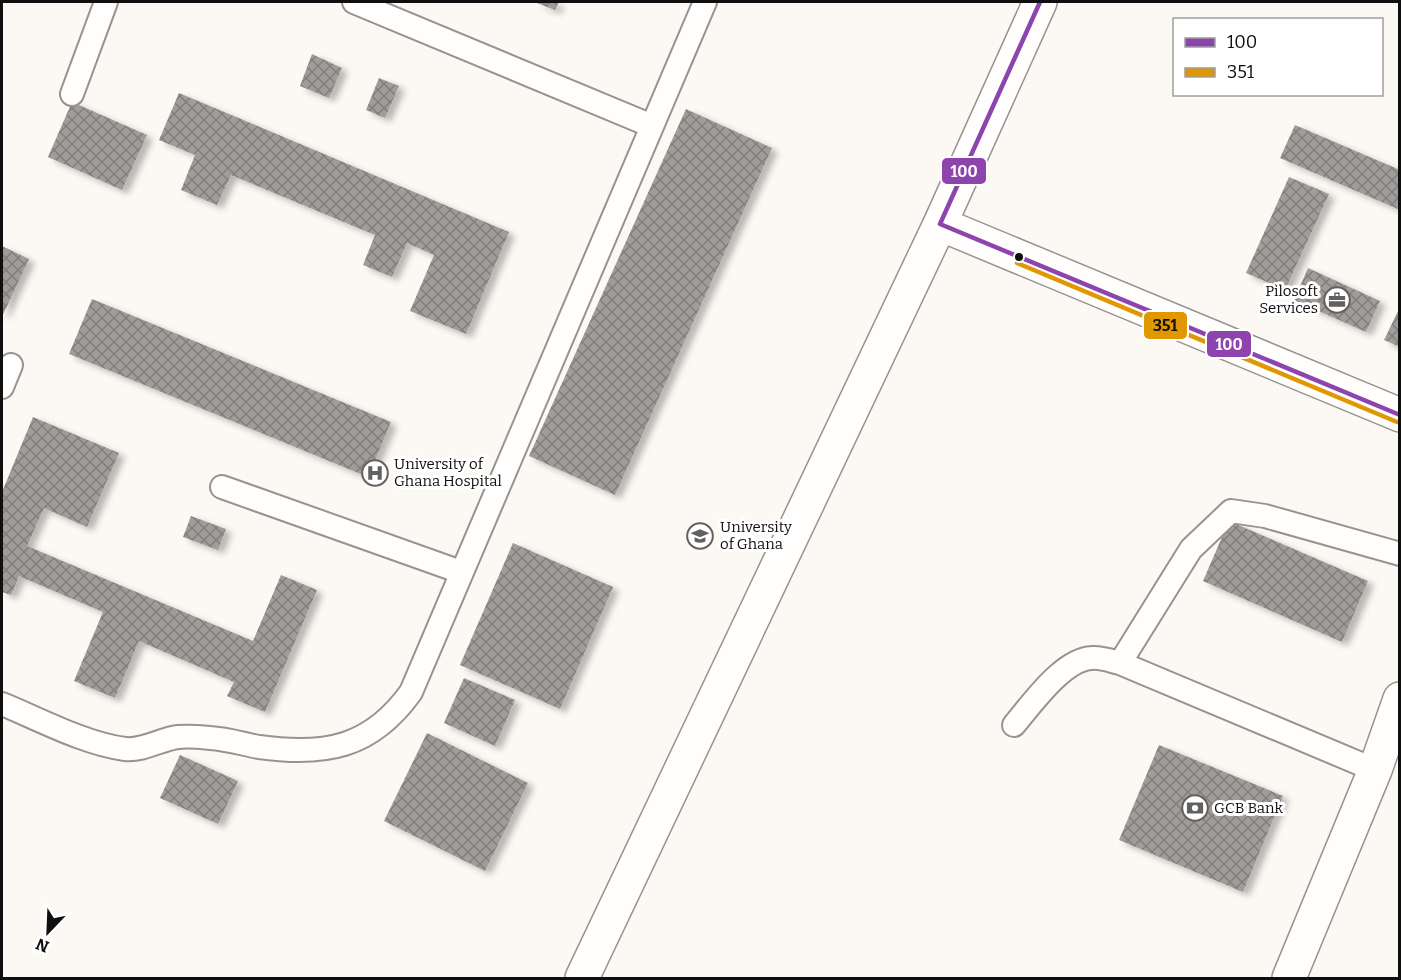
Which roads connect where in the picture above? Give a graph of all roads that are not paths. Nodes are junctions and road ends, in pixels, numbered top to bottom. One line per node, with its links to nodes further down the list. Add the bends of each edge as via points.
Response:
1 (106, 2): 5 (lane)
2 (354, 2): 6 (lane)
3 (705, 2): 6 (lane)
4 (1040, 2): 7 (street)
5 (72, 94)
6 (652, 126): 13 (lane)
7 (940, 224): 10 (street); 19 (street)
8 (10, 365): 9 (lane)
9 (2, 387)
10 (1400, 415)
11 (222, 487): 13 (lane)
12 (1400, 554): 14 (lane, via 1265,516 1231,511 1191,549)
13 (461, 572): 16 (lane, via 406,699 372,734 339,747 303,750 177,737 127,750)
14 (1120, 663): 17 (lane, via 1092,658 1078,661 1047,686); 18 (lane)
15 (1400, 699): 18 (street)
16 (2, 704)
17 (1014, 725)
18 (1375, 770): 20 (street)
19 (582, 978)
20 (1289, 978)

